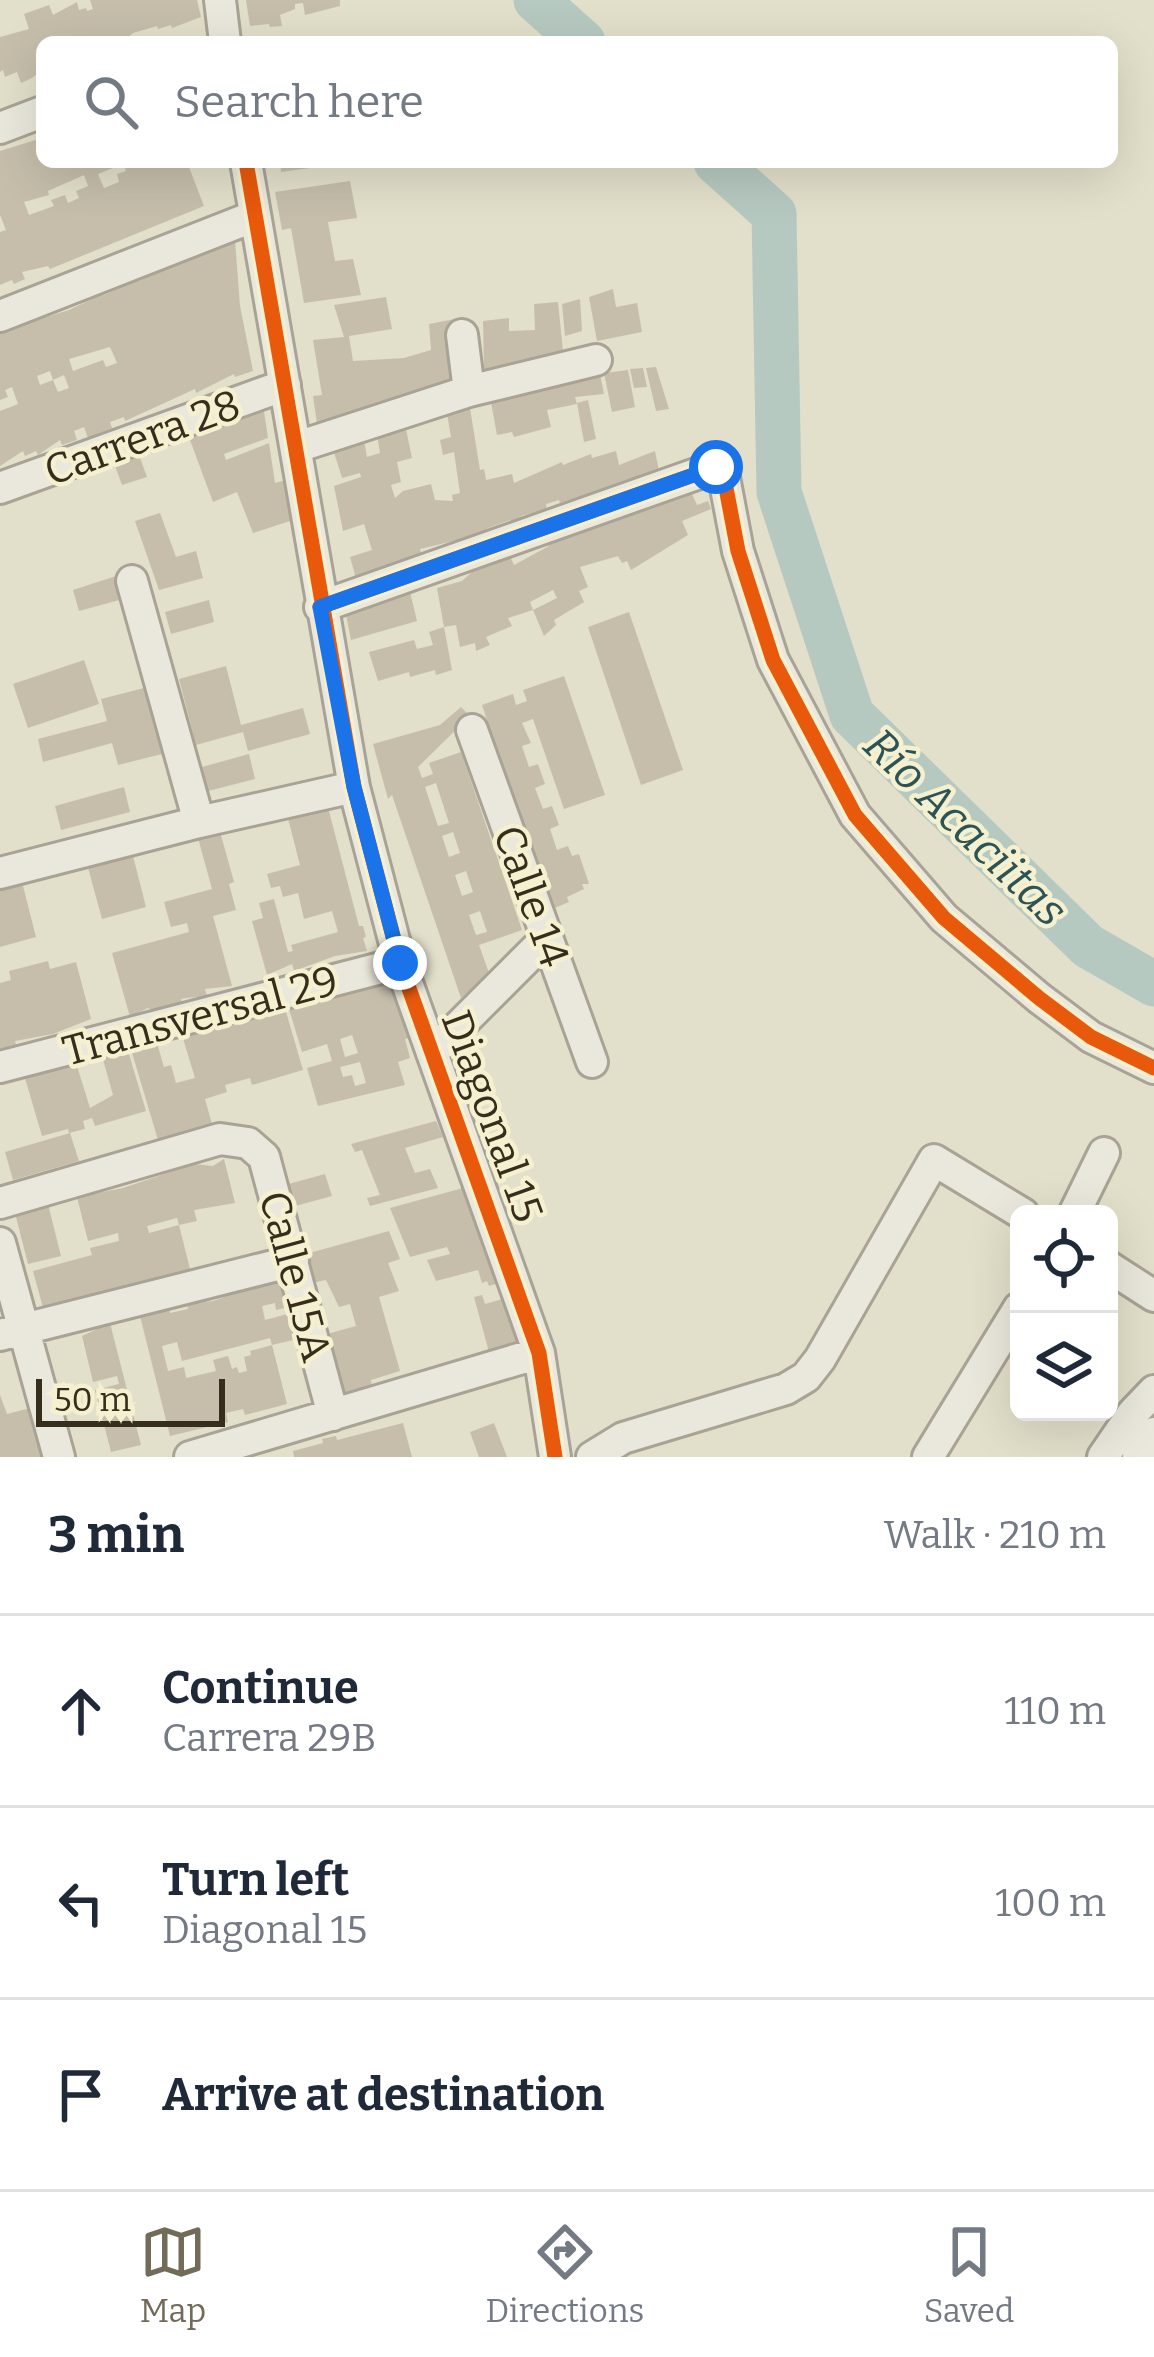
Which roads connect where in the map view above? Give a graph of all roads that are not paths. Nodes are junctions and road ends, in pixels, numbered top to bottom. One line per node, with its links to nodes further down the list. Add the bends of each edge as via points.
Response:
1 (220, 0): 2 (street)
2 (223, 36)
3 (36, 114): 4 (street)
4 (0, 128)
5 (247, 168): 6 (street, Diagonal 15)
6 (255, 216): 7 (street); 10 (street, Diagonal 15)
7 (0, 316)
8 (462, 335): 11 (street)
9 (596, 360): 11 (street)
10 (285, 385): 12 (street, Diagonal 15); 13 (street, Carrera 28)
11 (469, 391): 12 (street)
12 (297, 447): 15 (street, Diagonal 15)
13 (0, 488)
14 (132, 581): 18 (street)
15 (320, 607): 17 (street, Diagonal 15); 25 (street, via 709,467 722,472 773,660 855,814 944,918 1091,1037)
16 (472, 730): 20 (street, Calle 14)
17 (354, 787): 18 (street); 21 (street, Diagonal 15)
18 (199, 822): 19 (street)
19 (0, 873)
20 (547, 938): 22 (street); 23 (street, Calle 14)
21 (400, 963): 22 (street, Diagonal 15); 24 (street, Transversal 29)
22 (432, 1053): 36 (street, Diagonal 15)
23 (592, 1062)
24 (0, 1067)
25 (1154, 1068)
26 (1104, 1154): 28 (street)
27 (0, 1203): 31 (street, Calle 15A, via 220,1139 248,1143 263,1157)
28 (1078, 1205)
29 (1010, 1206): 43 (street, via 934,1160 806,1377 623,1438)
30 (0, 1243): 35 (street)
31 (292, 1261): 35 (street); 38 (street, Calle 15A)
32 (1118, 1274): 33 (street)
33 (1154, 1296)
34 (1016, 1313): 44 (street)
35 (12, 1332): 40 (street)
36 (539, 1353): 38 (street); 42 (street, Diagonal 15)
37 (1154, 1391): 45 (street)
38 (333, 1414): 41 (street)
39 (1154, 1432): 46 (street)
40 (59, 1457)
41 (190, 1457)
42 (555, 1457)
43 (592, 1457)
44 (928, 1457)
45 (1103, 1457)
46 (1138, 1457)

